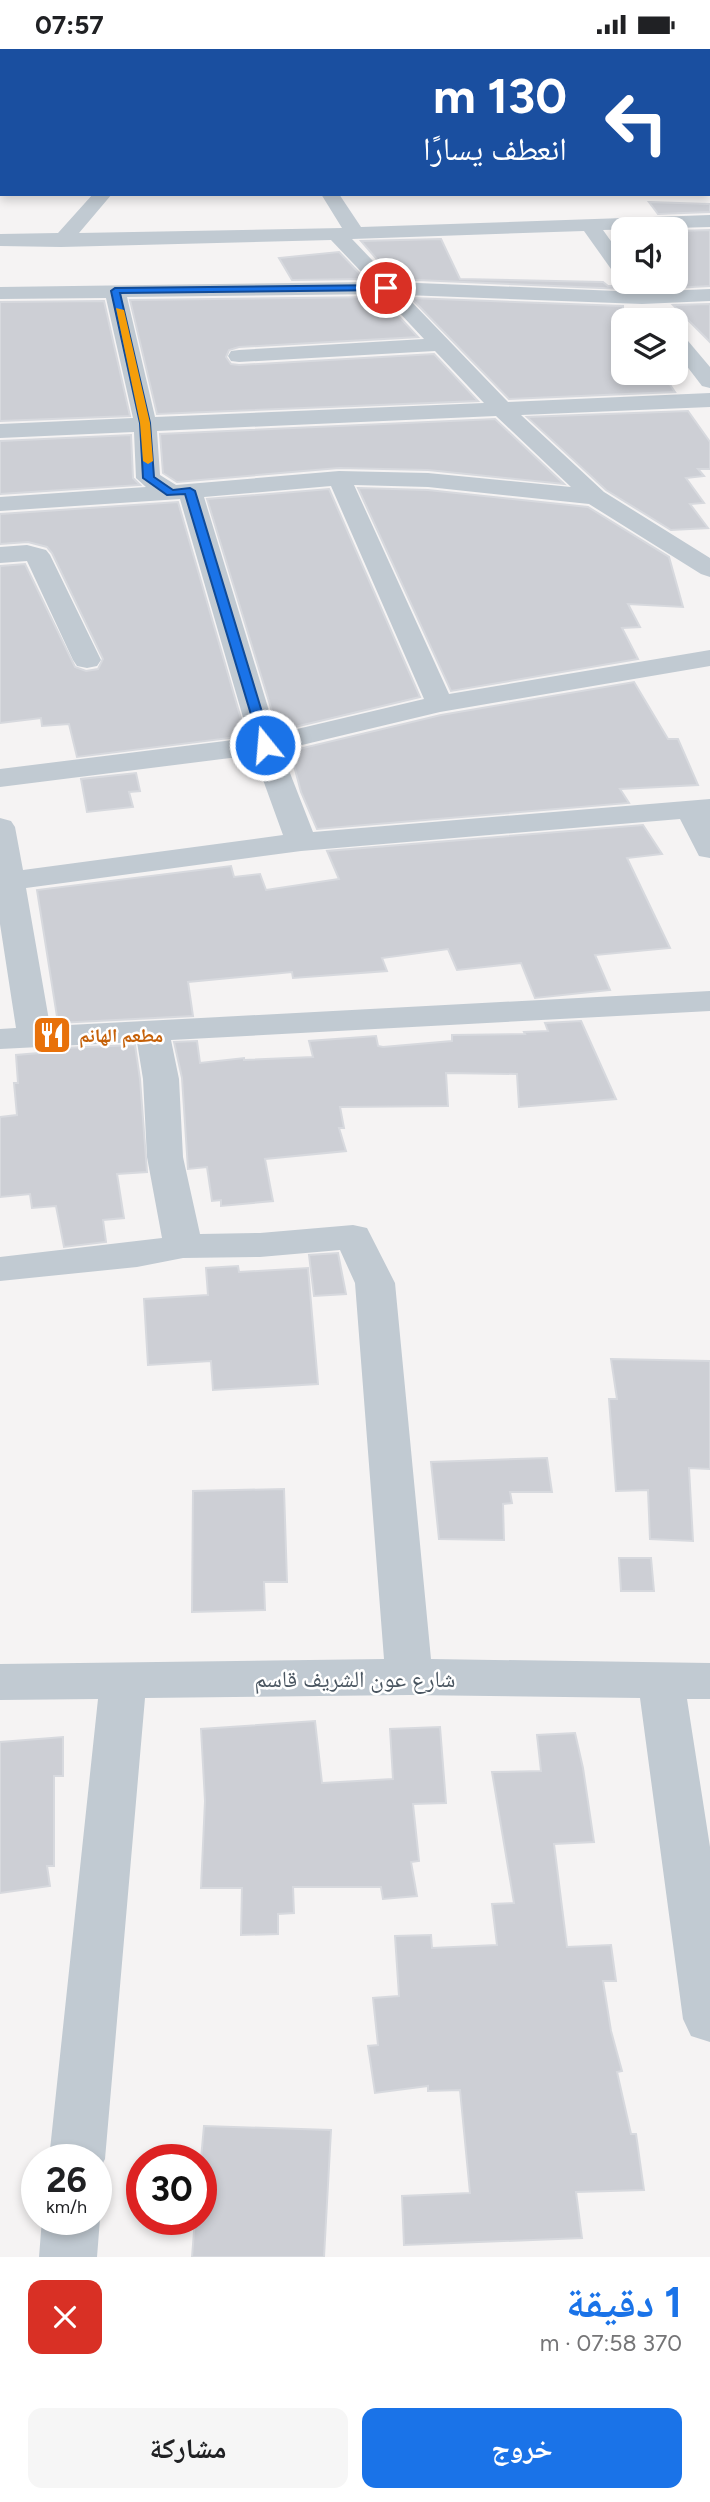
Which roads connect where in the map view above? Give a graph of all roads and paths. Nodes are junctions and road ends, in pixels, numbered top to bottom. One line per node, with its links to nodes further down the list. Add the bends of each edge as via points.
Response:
1 (101, 196): 11 (street)
2 (331, 196): 9 (street, via 344,219)
3 (634, 204): 4 (street)
4 (644, 217)
5 (710, 221): 6 (street)
6 (688, 222)
7 (611, 224): 8 (street)
8 (589, 225): 9 (street); 12 (street)
9 (346, 234): 11 (street); 13 (street)
10 (0, 240): 11 (street)
11 (61, 241)
12 (611, 255)
13 (386, 288): 14 (street); 15 (street); 21 (street)
14 (611, 290)
15 (115, 291): 16 (street); 27 (street)
16 (0, 293)
17 (639, 294): 20 (street)
18 (688, 294): 19 (street)
19 (710, 295)
20 (650, 308)
21 (440, 344): 23 (street); 26 (street)
22 (688, 354): 24 (street)
23 (239, 356)
24 (710, 381)
25 (710, 401): 26 (street)
26 (502, 409): 27 (street); 31 (street)
27 (145, 423): 28 (street); 30 (street, via 149,478)
28 (0, 431)
29 (339, 478): 30 (street); 31 (street, via 428,479); 37 (street)
30 (180, 492): 32 (street); 38 (street)
31 (595, 497): 34 (street)
32 (0, 504)
33 (0, 555): 36 (street, via 37,555)
34 (710, 569)
35 (710, 658): 37 (street)
36 (87, 660)
37 (440, 704): 38 (street)
38 (265, 745): 39 (street); 42 (street)
39 (0, 778)
40 (700, 808): 42 (street); 43 (street)
41 (0, 827): 44 (street)
42 (301, 842): 44 (street)
43 (710, 849)
44 (10, 881): 47 (street)
45 (710, 1001): 46 (street)
46 (152, 1030): 47 (street); 49 (street, via 161,1079 165,1157)
47 (35, 1037): 48 (street)
48 (0, 1038)
49 (183, 1246): 50 (street); 51 (street, via 353,1237 375,1283)
50 (0, 1269)
51 (409, 1677): 54 (street, شارع عون الشريف قاسم); 55 (street, شارع عون الشريف قاسم)
52 (710, 1681): 55 (street, شارع عون الشريف قاسم)
53 (0, 1682): 54 (street, شارع عون الشريف قاسم)
54 (123, 1682): 57 (street)
55 (661, 1682): 56 (street)
56 (710, 2019)
57 (78, 2144)
58 (70, 2235): 59 (street)
59 (68, 2257)

